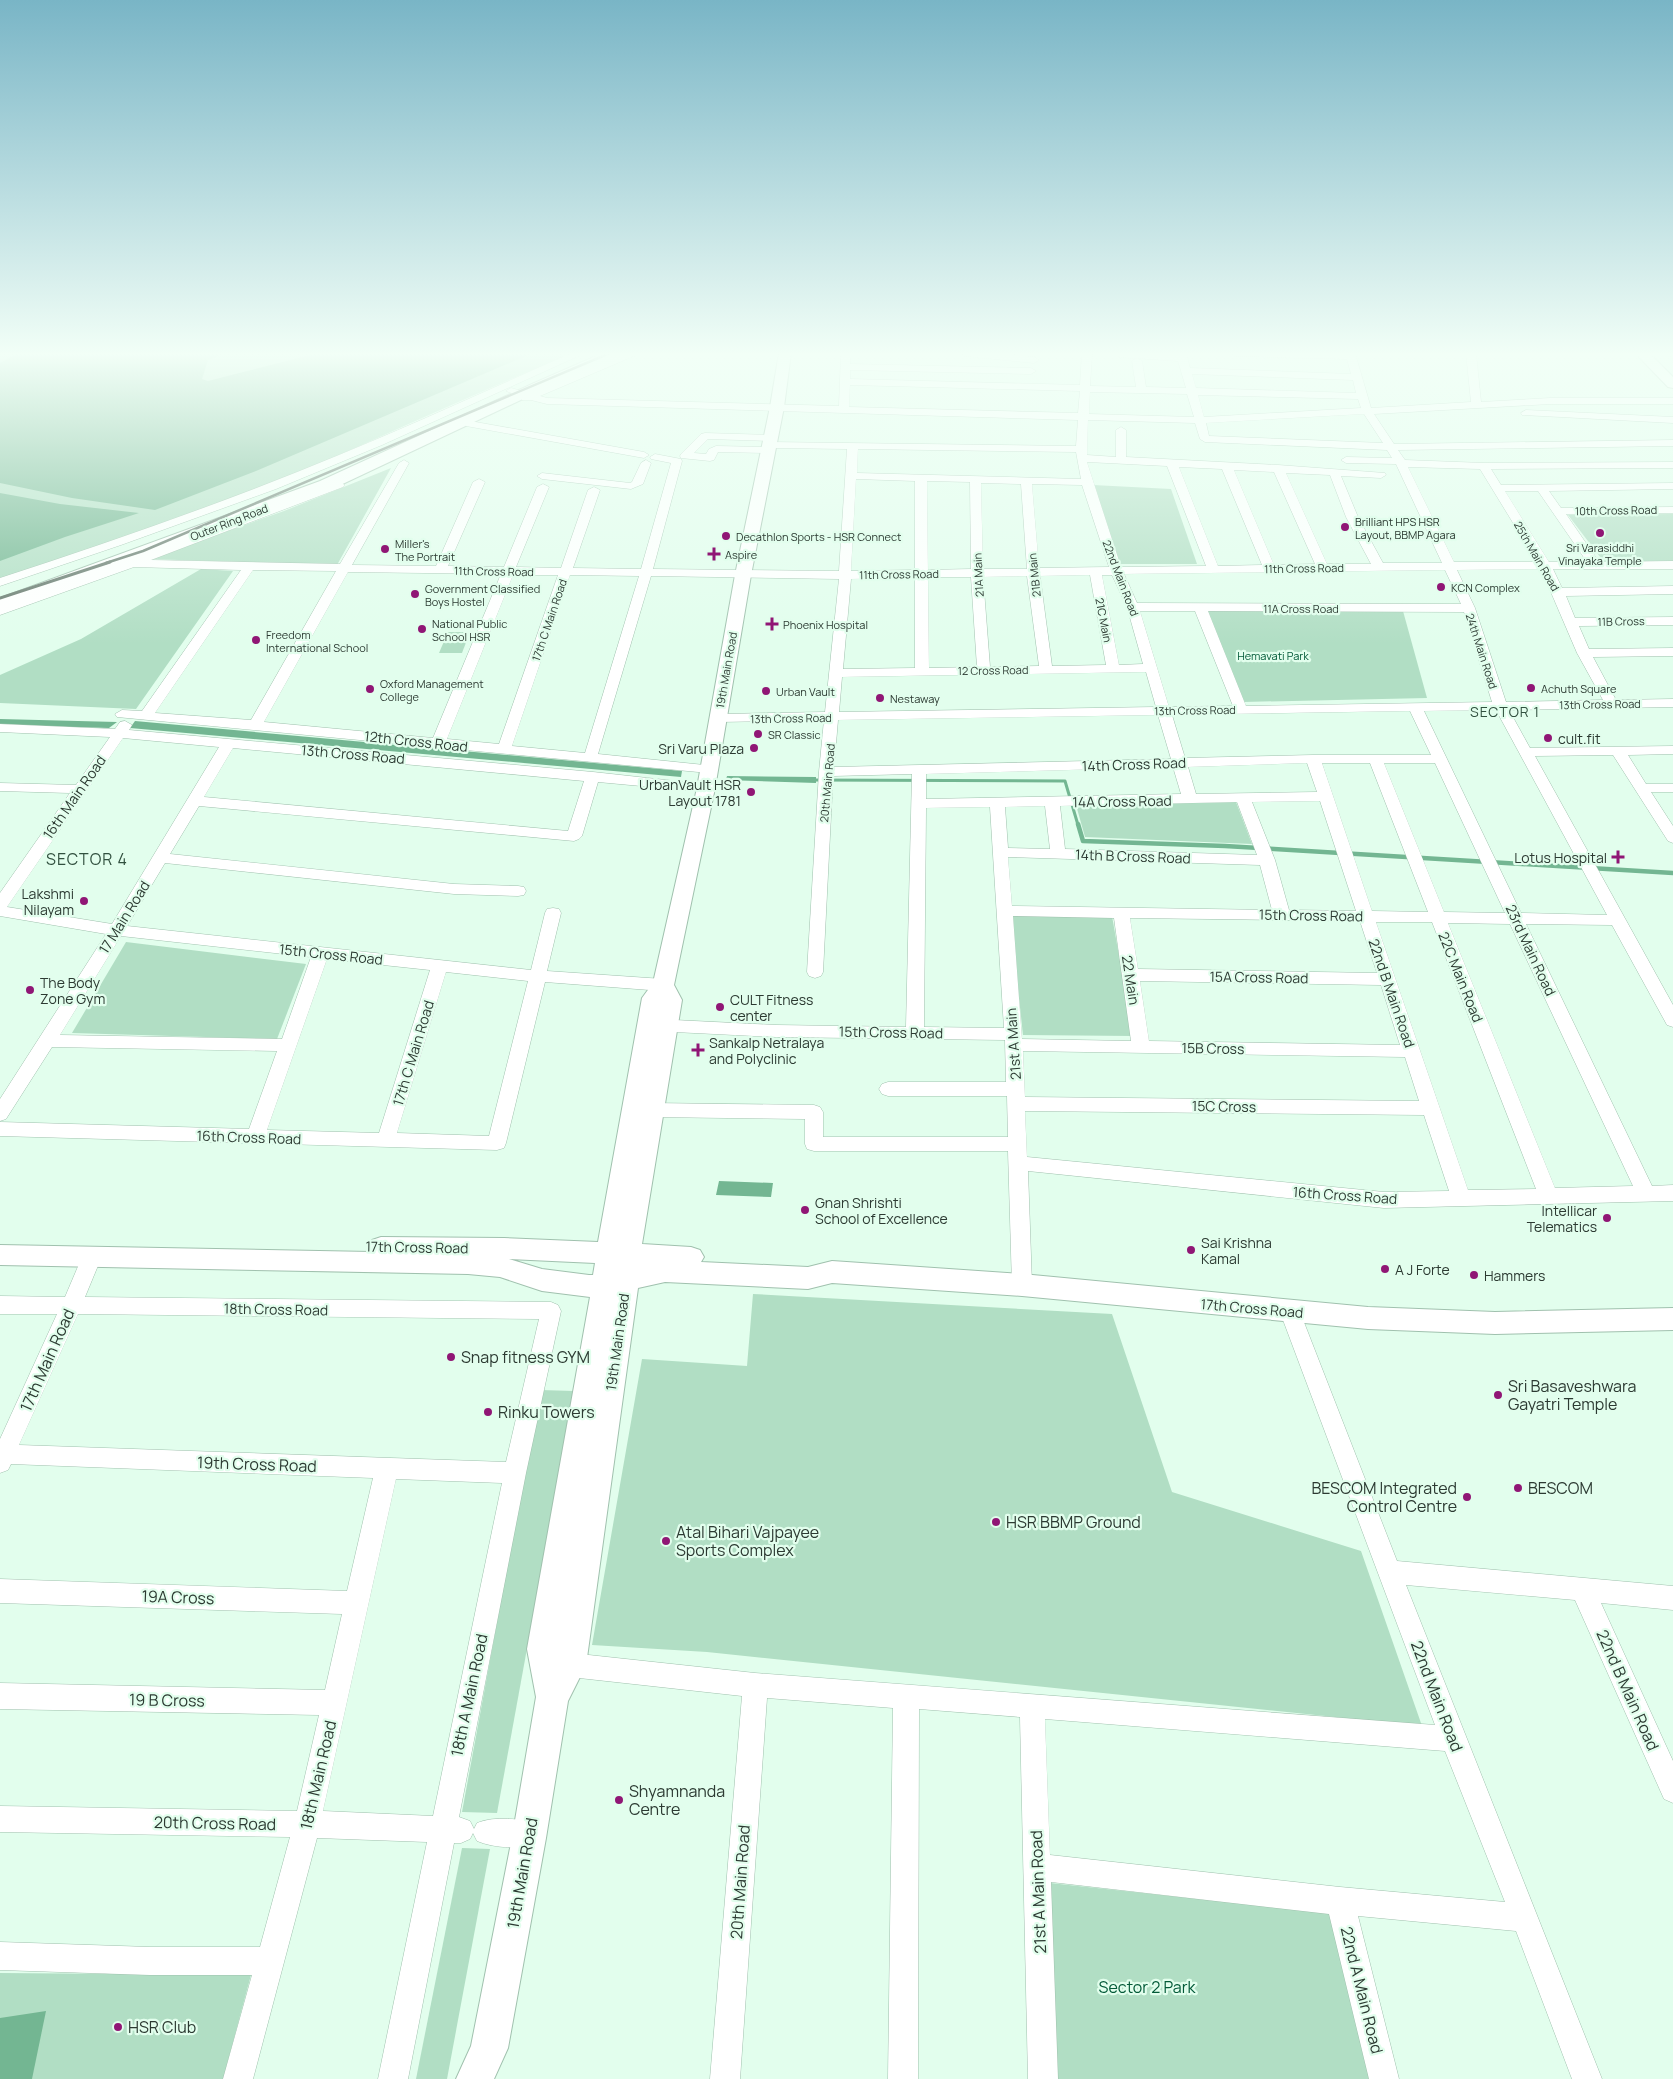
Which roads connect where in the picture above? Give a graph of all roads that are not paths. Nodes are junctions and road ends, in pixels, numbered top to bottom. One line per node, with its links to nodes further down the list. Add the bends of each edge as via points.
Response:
1 (360, 450): 38 (street)
2 (401, 450): 39 (highway, Outer Ring Road, via 326,485)
3 (414, 450): 39 (street, via 321,493)
4 (603, 450): 14 (street)
5 (691, 450): 6 (street, via 685,456 710,458)
6 (713, 450)
7 (769, 450): 59 (main road, 19th Main Road)
8 (853, 450): 26 (street, 20th Main Road)
9 (968, 450): 13 (street)
10 (1081, 450): 13 (street, 22nd Main Road)
11 (1121, 450): 16 (street)
12 (1394, 450): 17 (street, 24th Main Road)
13 (1081, 454): 16 (street); 31 (street, 22nd Main Road)
14 (646, 458): 51 (street, via 637,484 631,486 542,482); 56 (street, via 677,461)
15 (1346, 460): 17 (street)
16 (1121, 461): 19 (street)
17 (1401, 462): 22 (street); 42 (street, 24th Main Road)
18 (404, 463): 46 (street)
19 (1172, 464): 20 (street); 49 (street)
20 (1226, 465): 23 (street); 47 (street)
21 (1673, 465): 22 (street)
22 (1484, 466): 33 (street, 25th Main Road)
23 (1278, 468): 24 (street); 48 (street)
24 (1334, 472): 25 (street); 45 (street, via 1352,517)
25 (1381, 475)
26 (852, 476): 27 (street); 60 (street, 20th Main Road)
27 (921, 478): 28 (street); 58 (street)
28 (975, 479): 29 (street); 57 (street, 21A Main)
29 (1026, 481): 31 (street); 55 (street, 21B Main)
30 (479, 482): 50 (street)
31 (1087, 482): 53 (street, 22nd Main Road)
32 (1673, 486): 34 (street)
33 (1497, 488): 34 (street); 43 (street, 25th Main Road)
34 (1542, 488): 37 (street)
35 (594, 490): 54 (street, 17th C Main Road)
36 (1673, 510): 37 (street, 10th Cross Road)
37 (1559, 511): 44 (street)
38 (96, 551): 39 (highway); 61 (street)
39 (130, 557): 41 (street, 11th Cross Road); 64 (street); 64 (highway, Outer Ring Road); 64 (highway, Outer Ring Road, via 21,582)
40 (1673, 565): 44 (street, 11th Cross Road)
41 (250, 566): 46 (street, 11th Cross Road); 86 (street, 16th Main Road)
42 (1450, 566): 43 (street, 11th Cross Road); 45 (street, 11th Cross Road); 67 (street, 24th Main Road)
43 (1545, 566): 44 (street, 11th Cross Road); 63 (street, 25th Main Road)
44 (1596, 566)
45 (1379, 567): 48 (street, 11th Cross Road)
46 (345, 568): 50 (street, 11th Cross Road); 87 (street)
47 (1269, 568): 48 (street, 11th Cross Road); 49 (street, 11th Cross Road)
48 (1323, 568)
49 (1213, 569): 53 (street, 11th Cross Road)
50 (440, 570): 51 (street, 11th Cross Road)
51 (508, 571): 54 (street, 11th Cross Road); 90 (street)
52 (1095, 571): 53 (street, 11th Cross Road); 55 (street, 11th Cross Road); 72 (street, 21C Main)
53 (1116, 571): 65 (street, 22nd Main Road)
54 (566, 572): 56 (street, 11th Cross Road); 91 (street, 17th C Main Road)
55 (1033, 572): 57 (street, 11th Cross Road); 75 (street, 21B Main)
56 (646, 573): 59 (street, 11th Cross Road); 95 (street)
57 (977, 573): 58 (street, 11th Cross Road); 74 (street, 21A Main)
58 (922, 574): 60 (street, 11th Cross Road); 76 (street)
59 (743, 575): 60 (street, 11th Cross Road); 84 (main road, 19th Main Road)
60 (845, 575): 77 (street, 20th Main Road)
61 (0, 582)
62 (1673, 590): 63 (street)
63 (1558, 592): 69 (street, 25th Main Road)
64 (2, 600)
65 (1133, 607): 66 (street, 11A Cross Road); 73 (street, 22nd Main Road)
66 (1200, 607): 67 (street, 11A Cross Road); 82 (street)
67 (1469, 608): 80 (street, 24th Main Road)
68 (1673, 621): 69 (street, 11B Cross)
69 (1570, 622): 71 (street, 25th Main Road)
70 (1673, 652): 71 (street)
71 (1584, 653): 79 (street, 25th Main Road)
72 (1113, 668): 73 (street, 12 Cross Road); 75 (street, 12 Cross Road)
73 (1150, 668): 83 (street, 22nd Main Road)
74 (984, 670): 75 (street, 12 Cross Road); 76 (street, 12 Cross Road)
75 (1046, 670)
76 (922, 672): 77 (street, 12 Cross Road)
77 (836, 673): 85 (street, 20th Main Road)
78 (1673, 702): 79 (street, 13th Cross Road)
79 (1611, 704): 80 (street, 13th Cross Road)
80 (1500, 705): 81 (street, 13th Cross Road); 94 (street, 24th Main Road)
81 (1415, 707): 82 (street, 13th Cross Road); 98 (street, 23rd Main Road)
82 (1241, 709): 83 (street, 13th Cross Road)
83 (1164, 710): 85 (street, 13th Cross Road); 99 (street, 22nd Main Road)
84 (718, 718): 85 (street, 13th Cross Road); 102 (main road, 19th Main Road)
85 (833, 718): 100 (street, 20th Main Road)
86 (128, 721): 87 (street, 12th Cross Road); 88 (street, 13th Cross Road); 89 (street, 13th Cross Road); 107 (street, 16th Main Road)
87 (255, 725): 90 (street, 12th Cross Road)
88 (0, 728)
89 (229, 742): 101 (street, 13th Cross Road); 111 (street, 17 Main Road)
90 (438, 743): 91 (street, 12th Cross Road)
91 (504, 750): 95 (street, 12th Cross Road)
92 (1673, 750): 93 (street)
93 (1618, 751): 94 (street); 105 (street)
94 (1526, 752): 130 (street, 24th Main Road)
95 (590, 758): 102 (street, 12th Cross Road)
96 (1312, 759): 97 (street, 14th Cross Road); 99 (street, 14th Cross Road); 108 (street, 22nd B Main Road)
97 (1375, 759): 98 (street, 14th Cross Road); 128 (street, 22C Main Road)
98 (1441, 759): 129 (street, 23rd Main Road)
99 (1179, 762): 103 (street, 14th Cross Road); 110 (street, 22nd Main Road)
100 (826, 772): 103 (street, 14th Cross Road); 134 (street, 20th Main Road)
101 (593, 776): 102 (street, 13th Cross Road); 111 (street, via 574,836)
102 (708, 777): 138 (main road, 19th Main Road)
103 (919, 778): 114 (street)
104 (0, 787): 107 (street)
105 (1641, 788): 106 (street); 115 (street)
106 (1673, 788)
107 (80, 789): 121 (street, 16th Main Road)
108 (1325, 796): 109 (street, 14A Cross Road); 127 (street, 22nd B Main Road)
109 (1243, 798): 110 (street, 14A Cross Road); 119 (street)
110 (1190, 799): 112 (street, 14A Cross Road)
111 (195, 800): 118 (street, 17 Main Road)
112 (1052, 802): 113 (street, 14A Cross Road); 117 (street)
113 (996, 803): 114 (street, 14A Cross Road); 116 (street, 21st A Main)
114 (919, 804): 141 (street)
115 (1673, 838)
116 (999, 852): 117 (street, 14th B Cross Road); 123 (street, 21st A Main)
117 (1058, 854): 119 (street, 14th B Cross Road)
118 (161, 858): 120 (street, via 454,889); 131 (street, 17 Main Road)
119 (1267, 860): 126 (street)
120 (518, 891)
121 (0, 905)
122 (0, 910): 131 (street, 15th Cross Road)
123 (1004, 911): 125 (street, 15th Cross Road); 142 (street, 21st A Main)
124 (553, 913): 136 (street)
125 (1120, 913): 126 (street, 15th Cross Road); 135 (street, 22 Main)
126 (1282, 915): 127 (street, 15th Cross Road)
127 (1366, 916): 128 (street, 15th Cross Road); 137 (street, 22nd B Main Road)
128 (1438, 917): 129 (street, 15th Cross Road); 159 (street, 22C Main Road)
129 (1516, 918): 130 (street, 15th Cross Road); 158 (street, 23rd Main Road)
130 (1618, 920): 139 (street, 24th Main Road)
131 (116, 930): 132 (street, 15th Cross Road); 143 (street, 17 Main Road)
132 (321, 953): 133 (street, 15th Cross Road); 144 (street)
133 (440, 966): 136 (street, 15th Cross Road); 154 (street, 17th C Main Road)
134 (815, 972)
135 (1130, 975): 137 (street, 15A Cross Road); 145 (street, 22 Main)
136 (538, 976): 138 (street, 15th Cross Road); 154 (street, 16th Cross Road, via 497,1143)
137 (1387, 979): 146 (street, 22nd B Main Road)
138 (663, 985): 140 (main road, 19th Main Road, via 653,998)
139 (1673, 1021)
140 (657, 1025): 141 (street, 15th Cross Road); 150 (main road, 19th Main Road); 165 (main road, 19th Main Road)
141 (915, 1033): 142 (street, 15th Cross Road)
142 (1014, 1040): 145 (street, 15B Cross); 148 (street, 21st A Main)
143 (48, 1041): 144 (street); 151 (street, 17 Main Road)
144 (289, 1046): 153 (street)
145 (1141, 1047): 146 (street, 15B Cross)
146 (1412, 1051): 149 (street, 22nd B Main Road)
147 (888, 1088): 148 (street, 15C Cross)
148 (1016, 1096): 149 (street, 15C Cross); 155 (street, 21st A Main)
149 (1431, 1108): 160 (street, 22nd B Main Road)
150 (650, 1110): 155 (street, via 814,1112 814,1144); 165 (main road, 19th Main Road, via 630,1229)
151 (0, 1114)
152 (0, 1129): 153 (street, 16th Cross Road)
153 (255, 1137): 154 (street, 16th Cross Road)
154 (386, 1140)
155 (1017, 1144): 156 (street, 21st A Main)
156 (1018, 1164): 160 (street, 16th Cross Road, via 1384,1200); 167 (street, 21st A Main)
157 (1673, 1192): 158 (street, 16th Cross Road)
158 (1646, 1194): 159 (street, 16th Cross Road)
159 (1548, 1195): 160 (street, 16th Cross Road)
160 (1461, 1198)
161 (0, 1242): 164 (main road, 17th Cross Road, via 504,1248)
162 (0, 1255): 163 (main road, 17th Cross Road)
163 (92, 1256): 164 (main road, 17th Cross Road, via 500,1266); 169 (street, 17th Main Road)
164 (523, 1261): 165 (main road, 17th Cross Road, via 550,1281 589,1286)
165 (617, 1268): 166 (main road, 17th Cross Road, via 808,1278); 166 (main road, 17th Cross Road, via 809,1263); 181 (main road, 19th Main Road)
166 (832, 1272): 167 (main road, 17th Cross Road)
167 (1022, 1285): 171 (main road, 17th Cross Road)
168 (0, 1305): 169 (street, 18th Cross Road)
169 (71, 1307): 170 (street, 18th Cross Road); 173 (street, 17th Main Road)
170 (551, 1311): 175 (street, 18th A Main Road)
171 (1290, 1312): 172 (main road, 17th Cross Road, via 1495,1323); 176 (street, 22nd Main Road)
172 (1673, 1319)
173 (1, 1457): 174 (street, 19th Cross Road)
174 (387, 1468): 175 (street, 19th Cross Road); 180 (street, 18th Main Road)
175 (515, 1473): 191 (street, 18th A Main Road)
176 (1390, 1572): 177 (street); 187 (street, 22nd Main Road)
177 (1582, 1589): 179 (street); 188 (street, 22nd B Main Road)
178 (0, 1591): 180 (street, 19A Cross)
179 (1673, 1598)
180 (355, 1603): 185 (street, 18th Main Road)
181 (558, 1664): 182 (street); 193 (main road, 19th Main Road)
182 (755, 1685): 184 (street); 202 (street, 20th Main Road)
183 (0, 1696): 185 (street, 19 B Cross)
184 (906, 1696): 186 (street); 203 (street)
185 (334, 1703): 190 (street, 18th Main Road)
186 (1032, 1705): 187 (street); 194 (street, 21st A Main Road)
187 (1453, 1739): 196 (street, 22nd Main Road)
188 (1671, 1781)
189 (0, 1819): 190 (street, 20th Cross Road)
190 (307, 1824): 191 (street, 20th Cross Road); 198 (street, 18th Main Road)
191 (451, 1829): 201 (street, 18th A Main Road)
192 (486, 1832): 193 (street)
193 (529, 1834): 199 (main road, 19th Main Road)
194 (1037, 1867): 195 (street); 204 (street, 21st A Main Road)
195 (1340, 1901): 196 (street); 205 (street, 22nd A Main Road)
196 (1526, 1918): 206 (street, 22nd Main Road)
197 (0, 1956): 198 (street)
198 (270, 1961): 200 (street, 18th Main Road)
199 (486, 2069)
200 (238, 2079)
201 (393, 2079)
202 (726, 2079)
203 (903, 2079)
204 (1043, 2079)
205 (1384, 2079)
206 (1587, 2079)

